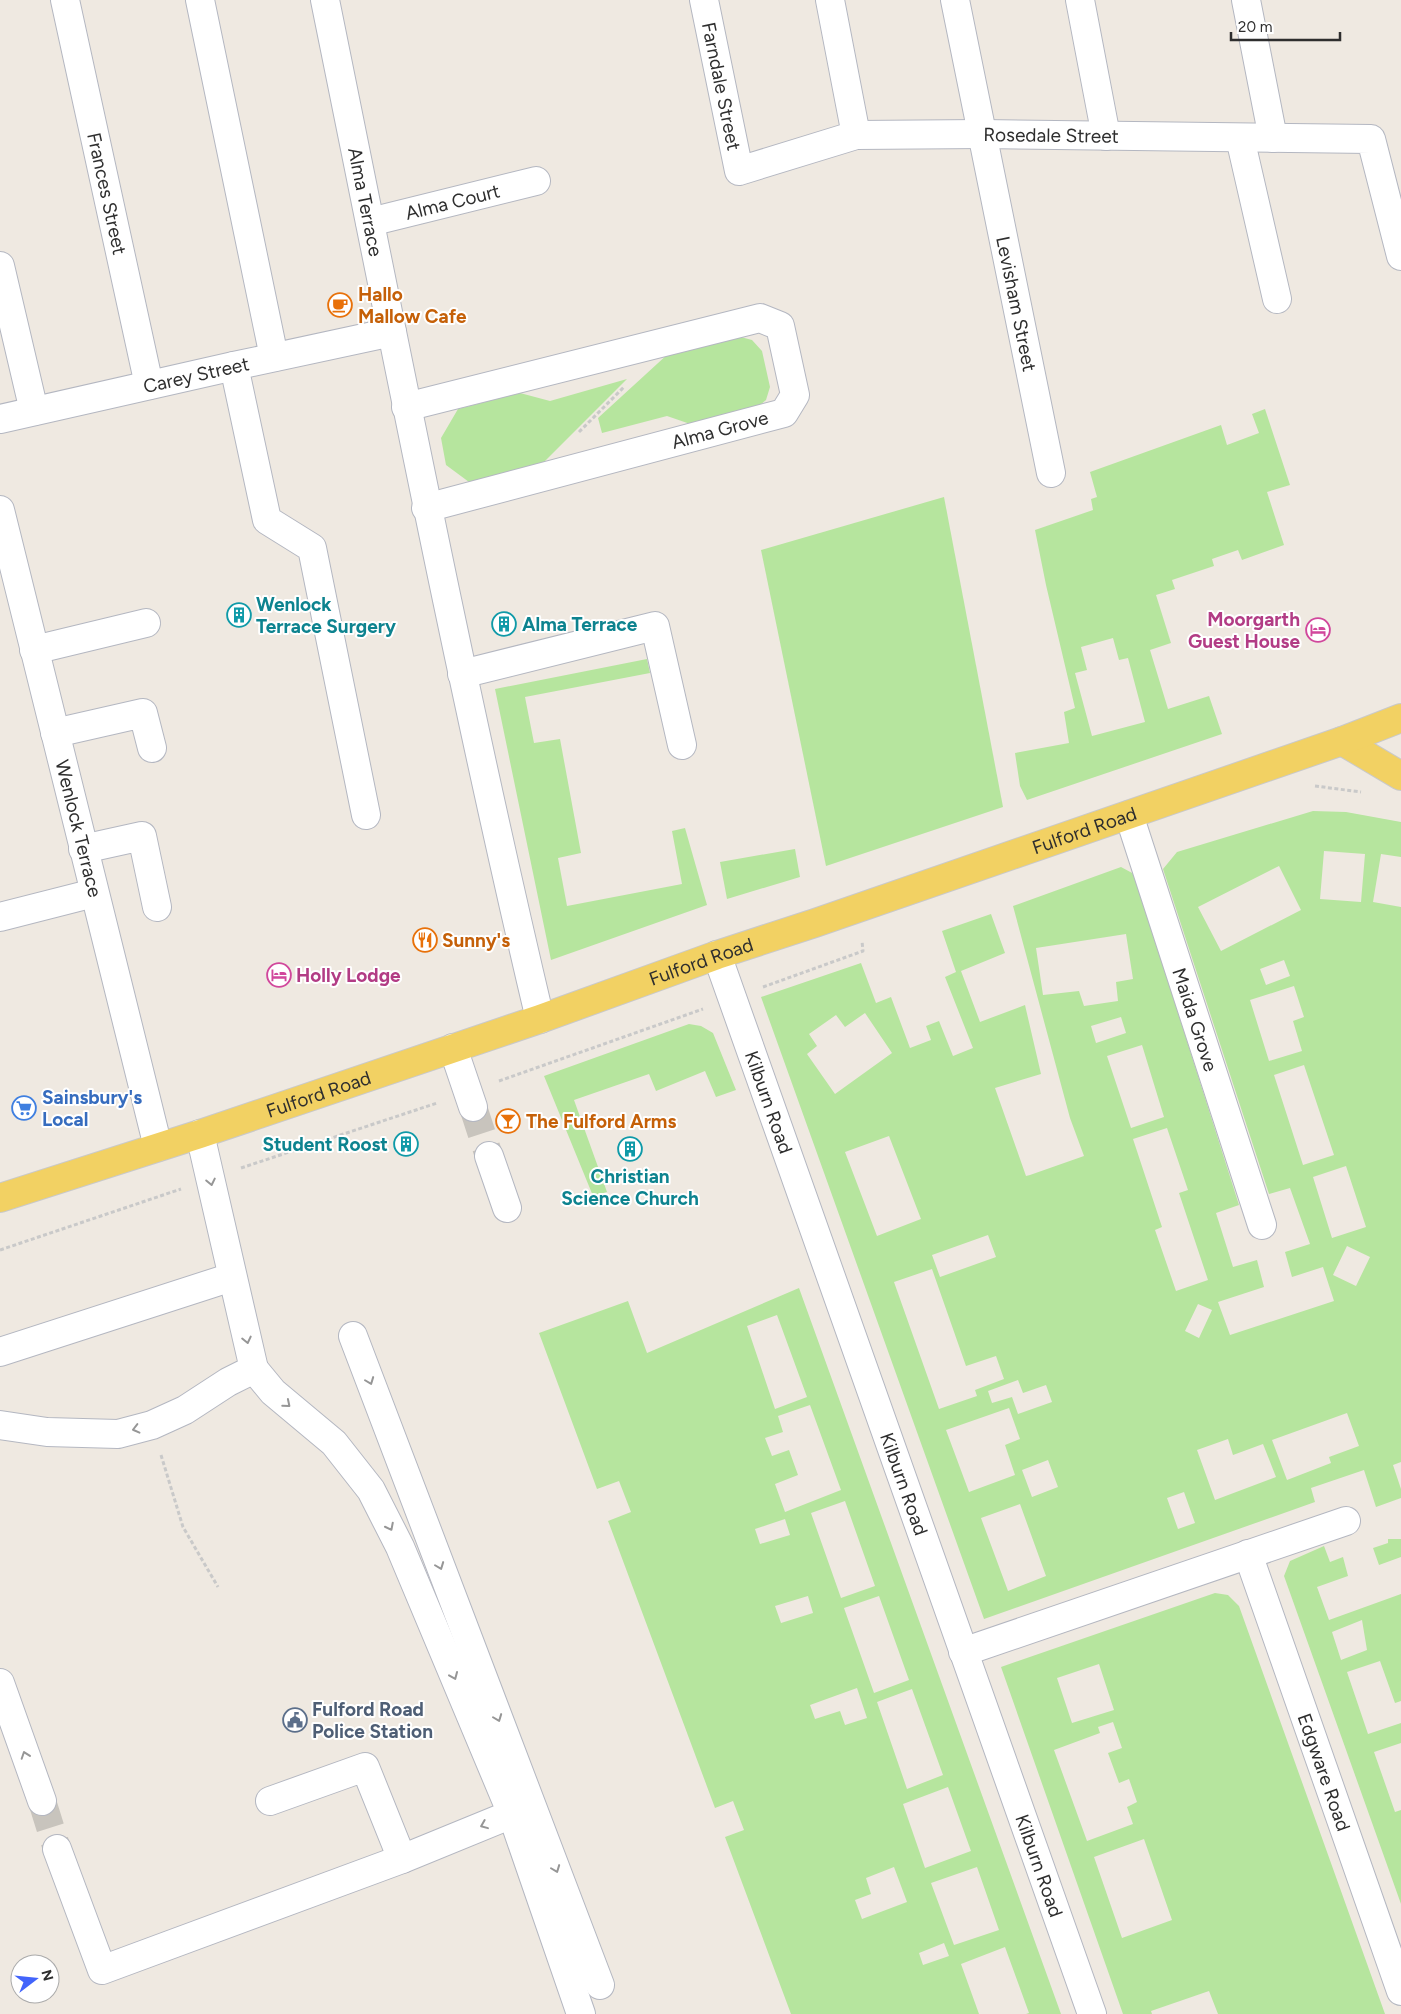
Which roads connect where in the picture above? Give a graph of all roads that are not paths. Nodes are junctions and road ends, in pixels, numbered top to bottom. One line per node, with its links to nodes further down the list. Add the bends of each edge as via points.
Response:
1 (65, 0): 23 (street, Frances Street)
2 (200, 0): 21 (street)
3 (325, 0): 16 (street, Alma Terrace)
4 (704, 0): 14 (street, Farndale Street)
5 (830, 0): 10 (street)
6 (955, 0): 9 (street, Levisham Street)
7 (1080, 0): 11 (street)
8 (1246, 0): 13 (street)
9 (982, 134): 10 (street, Rosedale Street); 11 (street, Rosedale Street); 27 (street, Levisham Street)
10 (856, 135): 14 (street, Rosedale Street)
11 (1106, 136): 12 (street, Rosedale Street)
12 (1240, 138): 13 (street, Rosedale Street); 19 (street)
13 (1273, 138): 17 (street, Rosedale Street, via 1371,140)
14 (739, 171)
15 (536, 181): 16 (street, Alma Court)
16 (370, 222): 20 (street, Alma Terrace)
17 (1401, 256)
18 (0, 266): 25 (street)
19 (1277, 299)
20 (392, 332): 21 (street, Carey Street); 24 (street, Alma Terrace)
21 (274, 357): 22 (street, Carey Street)
22 (234, 366): 23 (street, Carey Street); 39 (street, via 267,520 312,548)
23 (149, 385): 25 (street, Carey Street)
24 (406, 408): 28 (street, Alma Terrace); 28 (street, Alma Grove, via 760,318 780,326 795,395 784,413)
25 (34, 411): 26 (street, Carey Street)
26 (0, 419)
27 (1051, 473)
28 (426, 508): 32 (street, Alma Terrace)
29 (0, 510): 31 (street, Wenlock Terrace)
30 (146, 623): 31 (street)
31 (34, 650): 34 (street, Wenlock Terrace)
32 (462, 674): 36 (street, via 655,626); 46 (street, Alma Terrace)
33 (1401, 718): 35 (main road, Fulford Road)
34 (55, 734): 37 (street, via 143,713); 41 (street, Wenlock Terrace)
35 (1342, 741): 38 (main road); 40 (main road, Fulford Road)
36 (682, 745)
37 (152, 748)
38 (1401, 776)
39 (366, 815)
40 (1129, 815): 45 (main road, Fulford Road); 54 (street, Maida Grove)
41 (83, 849): 42 (street, Wenlock Terrace); 43 (street, via 142,836)
42 (94, 893): 44 (street); 50 (street, Wenlock Terrace)
43 (158, 906)
44 (0, 917)
45 (717, 955): 46 (main road, Fulford Road); 62 (street, Kilburn Road)
46 (540, 1019): 47 (main road, Fulford Road)
47 (453, 1048): 48 (street); 49 (main road, Fulford Road)
48 (473, 1107)
49 (200, 1134): 50 (main road, Fulford Road); 55 (street, one-way to 55)
50 (158, 1147): 52 (main road, Fulford Road)
51 (489, 1156): 53 (street)
52 (0, 1198)
53 (507, 1208)
54 (1262, 1225)
55 (232, 1277): 57 (street); 58 (street, one-way to 58)
56 (353, 1336): 69 (street, one-way to 69)
57 (0, 1352)
58 (254, 1369): 59 (street, one-way to 59, via 185,1410 152,1425 118,1434 46,1432); 66 (street, one-way to 66, via 273,1392 334,1443 371,1490 400,1547)
59 (0, 1425)
60 (1346, 1521): 61 (street)
61 (1248, 1554): 62 (street); 70 (street, Edgware Road)
62 (962, 1652): 72 (street, Kilburn Road)
63 (0, 1683): 64 (street, one-way to 63)
64 (42, 1802)
65 (270, 1802): 68 (street, via 365,1767)
66 (512, 1814): 68 (street, one-way to 68); 71 (street)
67 (57, 1849): 68 (street, via 102,1970)
68 (402, 1860)
69 (600, 1985)
70 (1401, 1991)
71 (581, 2014)
72 (1092, 2014)

